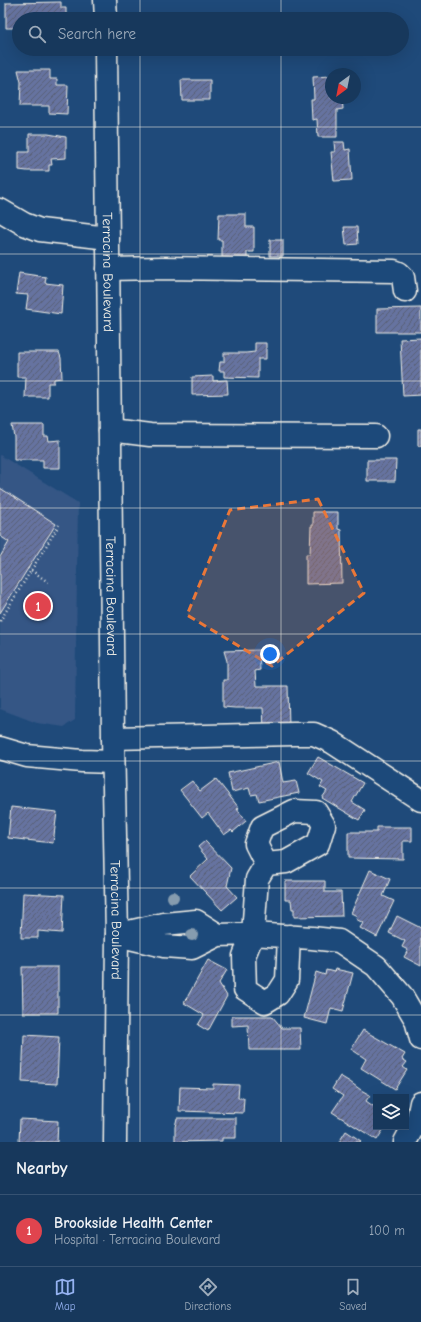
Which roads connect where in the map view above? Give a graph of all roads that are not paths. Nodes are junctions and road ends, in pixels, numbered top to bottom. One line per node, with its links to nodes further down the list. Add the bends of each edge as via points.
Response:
1 (105, 0): 2 (main road)
2 (106, 12)
3 (106, 56): 5 (main road, Terracina Boulevard)
4 (0, 210): 5 (main road, via 40,230)
5 (108, 238): 6 (main road, Terracina Boulevard)
6 (108, 269): 7 (main road, via 394,271 403,277); 8 (main road, Terracina Boulevard)
7 (405, 291)
8 (110, 430): 9 (main road, via 150,436); 10 (main road, Terracina Boulevard)
9 (376, 436)
10 (113, 738): 12 (main road, Terracina Boulevard); 13 (main road, via 314,734 332,742)
11 (0, 748): 12 (main road, via 27,756)
12 (113, 762): 16 (main road, Terracina Boulevard)
13 (421, 800)
14 (266, 864): 15 (main road, via 257,879)
15 (253, 934): 16 (main road, via 218,935 196,922 164,924); 17 (main road); 17 (main road, via 244,956 245,989 265,1002 278,994 287,980)
16 (116, 935): 20 (main road, Terracina Boulevard)
17 (289, 936): 18 (main road, via 339,941 376,966 402,996 416,1020)
18 (421, 1039)
19 (421, 1103): 21 (main road, via 418,1118)
20 (115, 1142)
21 (404, 1142)

